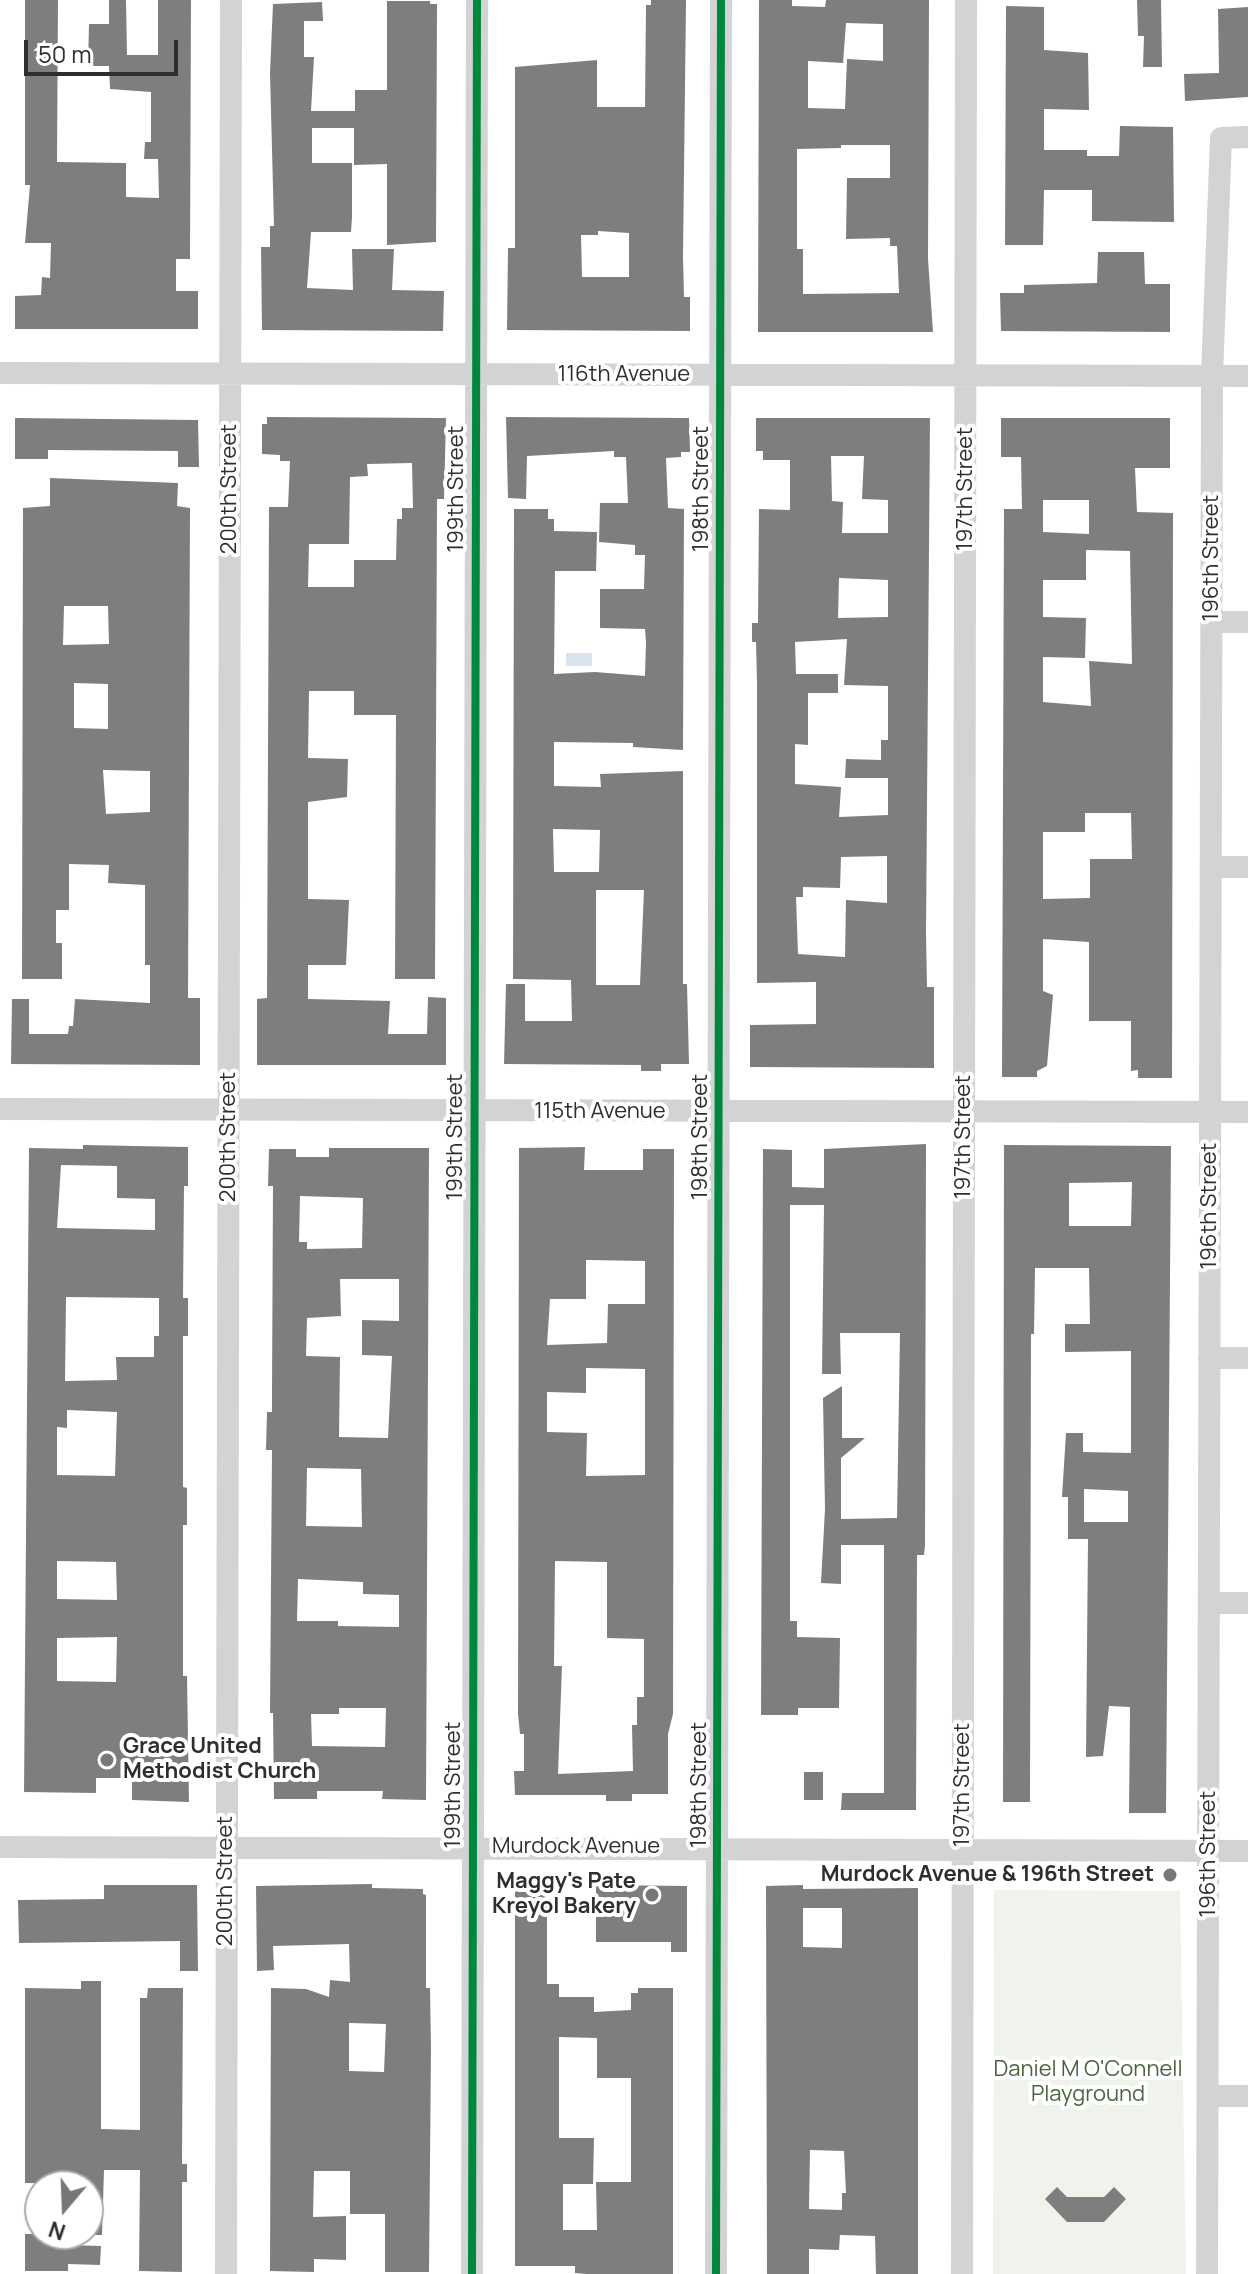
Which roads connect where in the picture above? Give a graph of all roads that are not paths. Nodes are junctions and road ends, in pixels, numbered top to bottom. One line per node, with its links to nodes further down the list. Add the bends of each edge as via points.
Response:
1 (231, 0): 7 (street, 200th Street)
2 (477, 0): 8 (street, 199th Street)
3 (721, 0): 9 (street, 198th Street)
4 (966, 0): 10 (street, 197th Street)
5 (1248, 137): 11 (street, 196th Street, via 1221,138)
6 (0, 373): 7 (street, 116th Avenue)
7 (230, 374): 8 (street, 116th Avenue); 18 (street, 200th Street)
8 (476, 374): 9 (street, 116th Avenue); 19 (street, 199th Street)
9 (721, 375): 10 (street, 116th Avenue); 20 (street, 198th Street)
10 (966, 375): 11 (street, 116th Avenue); 21 (street, 197th Street)
11 (1212, 376): 12 (street, 116th Avenue); 13 (street, 196th Street)
12 (1248, 376)
13 (1212, 622): 14 (street); 15 (street, 196th Street)
14 (1248, 622)
15 (1211, 867): 16 (street); 22 (street, 196th Street)
16 (1248, 867)
17 (0, 1109): 18 (street, 115th Avenue)
18 (229, 1109): 19 (street, 115th Avenue); 29 (street, 200th Street)
19 (474, 1111): 20 (street, 115th Avenue); 30 (street, 199th Street)
20 (719, 1112): 21 (street, 115th Avenue); 31 (street, 198th Street)
21 (964, 1112): 22 (street, 115th Avenue); 32 (street, 197th Street)
22 (1210, 1112): 23 (street, 115th Avenue); 24 (street, 196th Street)
23 (1248, 1112)
24 (1209, 1358): 25 (street); 26 (street, 196th Street)
25 (1248, 1358)
26 (1209, 1603): 27 (street); 33 (street, 196th Street)
27 (1248, 1603)
28 (0, 1847): 29 (street, Murdock Avenue)
29 (226, 1847): 30 (street, Murdock Avenue); 37 (street, 200th Street)
30 (472, 1847): 31 (street, Murdock Avenue); 38 (street, 199th Street)
31 (718, 1847): 32 (street, Murdock Avenue); 39 (street, 198th Street)
32 (963, 1848): 33 (street, Murdock Avenue); 40 (street, 197th Street)
33 (1209, 1850): 34 (street, Murdock Avenue); 35 (street, 196th Street)
34 (1248, 1851)
35 (1209, 2096): 36 (street); 41 (street, 196th Street)
36 (1248, 2096)
37 (226, 2274)
38 (472, 2274)
39 (716, 2274)
40 (962, 2274)
41 (1207, 2274)

